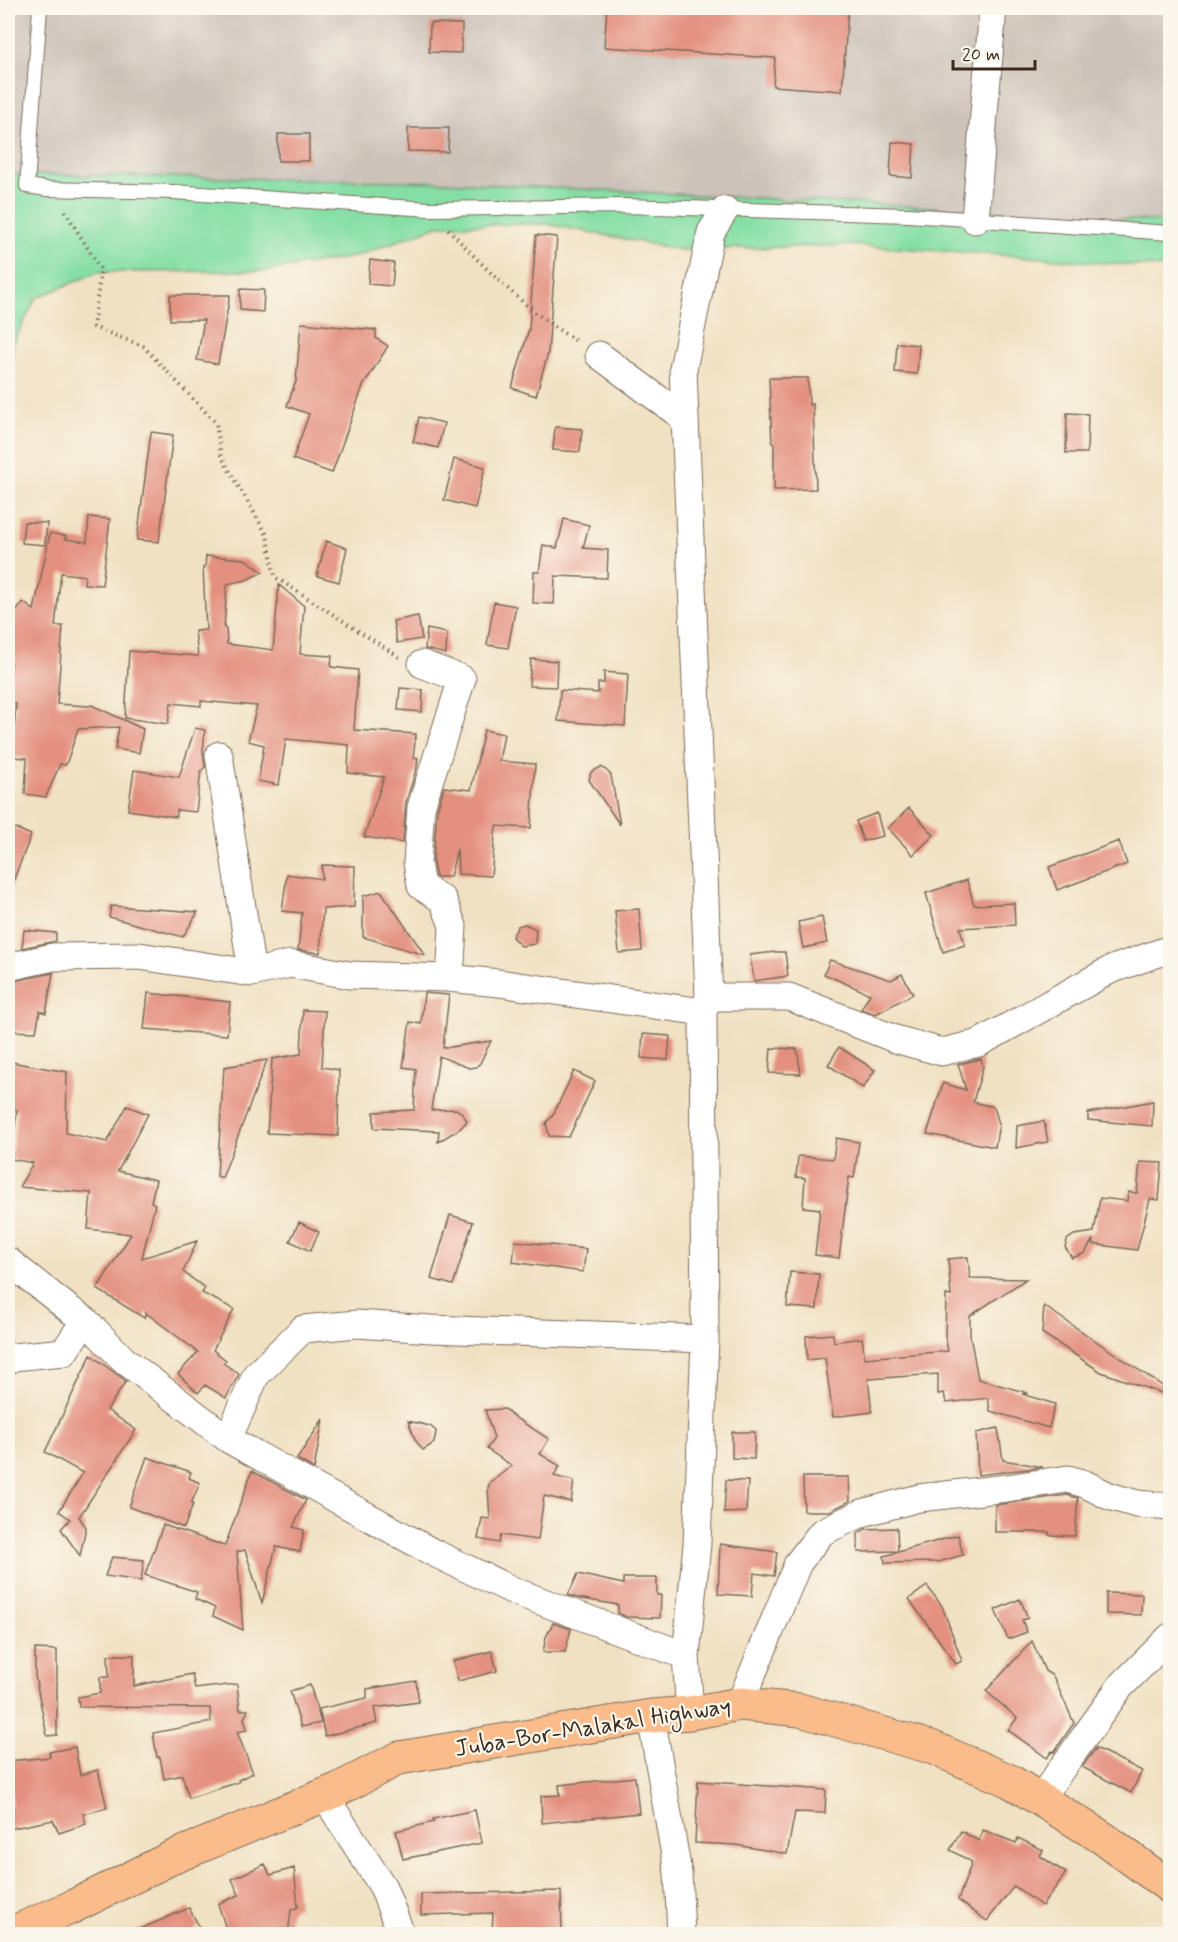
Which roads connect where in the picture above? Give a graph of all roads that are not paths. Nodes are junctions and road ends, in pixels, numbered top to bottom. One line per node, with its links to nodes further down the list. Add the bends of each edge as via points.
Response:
1 (40, 8): 3 (lane, via 27,186 429,209 625,206)
2 (993, 8): 4 (street)
3 (725, 210): 4 (lane); 7 (street, via 711,232 685,358)
4 (975, 220): 5 (lane)
5 (1170, 233)
6 (599, 355): 7 (street)
7 (684, 418): 14 (street)
8 (422, 664): 13 (street, via 462,679 421,807 417,864 421,886 443,900 453,926)
9 (219, 755): 12 (street)
10 (1170, 949): 14 (street, via 1110,970 979,1043 942,1052 895,1039 789,997)
11 (8, 968): 12 (street, via 53,957 139,956)
12 (252, 973): 13 (street, via 290,964 350,975)
13 (448, 978): 14 (street)
14 (706, 1004): 17 (street)
15 (8, 1261): 16 (street)
16 (85, 1320): 18 (street, via 63,1352 13,1357); 19 (street, via 124,1360)
17 (705, 1339): 19 (street, via 357,1324 303,1329 256,1375); 22 (street, via 697,1544)
18 (8, 1361)
19 (228, 1439): 22 (street, via 463,1567 514,1591)
20 (1170, 1507): 23 (street, via 1137,1504 1068,1479 920,1498 862,1513 822,1532 798,1563)
21 (1170, 1636): 27 (street, via 1120,1687)
22 (686, 1656): 24 (street)
23 (740, 1704): 24 (main road, Juba-Bor-Malakal Highway); 27 (main road, Juba-Bor-Malakal Highway, via 800,1710 931,1747 1010,1781)
24 (690, 1713): 25 (main road, Juba-Bor-Malakal Highway)
25 (651, 1716): 26 (main road, Juba-Bor-Malakal Highway, via 399,1758); 31 (street, via 678,1873)
26 (324, 1795): 29 (main road, Juba-Bor-Malakal Highway, via 171,1858); 30 (street, via 383,1887)
27 (1040, 1799): 28 (main road, Juba-Bor-Malakal Highway, via 1103,1838)
28 (1170, 1887)
29 (10, 1935)
30 (401, 1935)
31 (681, 1935)

